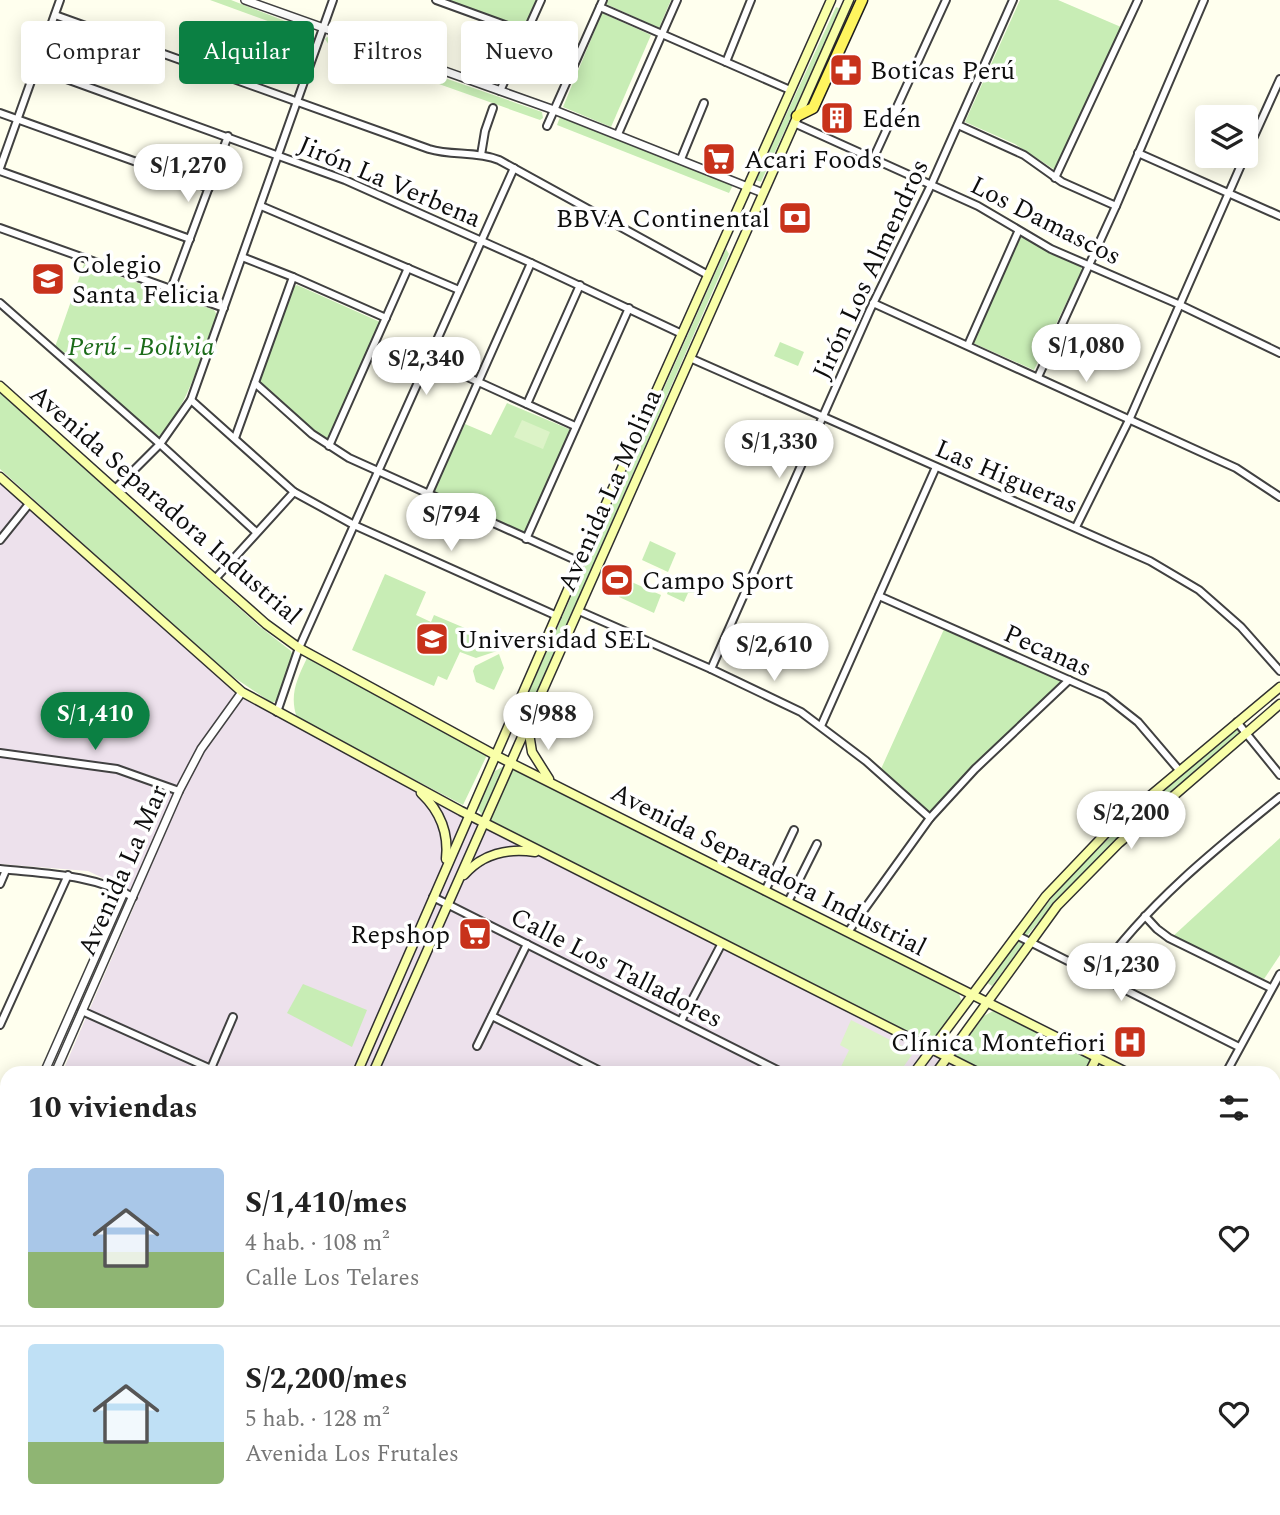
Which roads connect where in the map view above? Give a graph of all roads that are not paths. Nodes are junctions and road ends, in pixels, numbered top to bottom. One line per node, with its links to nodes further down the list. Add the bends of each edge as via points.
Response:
1 (60, 0): 17 (street)
2 (245, 0): 21 (street)
3 (333, 0): 21 (street)
4 (436, 0): 19 (street)
5 (541, 0): 20 (street)
6 (677, 0): 22 (street)
7 (751, 0): 23 (street)
8 (849, 0): 16 (main road, Avenida La Molina)
9 (862, 0): 36 (main road, via 813,108)
10 (946, 0): 45 (street)
11 (1013, 0): 37 (street, Jirón Los Almendros)
12 (1138, 0): 50 (street)
13 (1205, 0): 42 (street)
14 (602, 3): 22 (street); 33 (street)
15 (830, 3): 16 (main road, via 832,17); 28 (main road, Avenida La Molina)
16 (843, 13): 36 (main road, Avenida La Molina)
17 (55, 15): 18 (street); 30 (street)
18 (53, 21)
19 (494, 21)
20 (532, 21)
21 (323, 28): 29 (street); 30 (street)
22 (662, 34): 23 (street); 40 (street)
23 (726, 62): 28 (street)
24 (1280, 79): 39 (street)
25 (30, 84): 35 (street)
26 (81, 84): 41 (street, Jirón La Verbena)
27 (503, 84): 29 (street)
28 (790, 90): 52 (main road, Avenida La Molina)
29 (500, 91): 33 (street)
30 (297, 101): 43 (street); 44 (street, via 438,152)
31 (704, 103): 46 (street)
32 (493, 108): 44 (street)
33 (554, 110): 38 (street); 40 (street)
34 (0, 113): 35 (street)
35 (18, 119): 49 (street); 53 (street)
36 (796, 120): 45 (street, Los Damascos); 55 (main road, Avenida La Molina)
37 (958, 125): 50 (street, via 1024,155); 51 (street, Jirón Los Almendros)
38 (547, 126)
39 (1258, 128)
40 (618, 134): 46 (street)
41 (228, 136): 43 (street, Jirón La Verbena); 53 (street)
42 (1138, 153): 54 (street); 58 (street)
43 (279, 155): 57 (street); 64 (street, Jirón La Verbena)
44 (481, 155): 47 (street)
45 (874, 158): 51 (street, Los Damascos)
46 (681, 159): 52 (street)
47 (514, 168): 64 (street); 71 (street)
48 (1240, 168): 54 (street)
49 (0, 169): 63 (street)
50 (1055, 178): 58 (street)
51 (931, 185): 62 (street, Los Damascos, via 978,205); 77 (street, Jirón Los Almendros)
52 (748, 186): 55 (street); 56 (main road, Avenida La Molina)
53 (209, 188): 63 (street)
54 (1228, 192): 60 (street); 78 (street)
55 (763, 193): 59 (main road, Avenida La Molina)
56 (740, 202): 59 (street); 65 (main road, Avenida La Molina)
57 (261, 206): 67 (street); 70 (street)
58 (1116, 206): 69 (street)
59 (755, 209): 66 (main road, Avenida La Molina)
60 (1280, 216)
61 (0, 228): 74 (street)
62 (1018, 232): 69 (street, Los Damascos); 83 (street)
63 (190, 239): 74 (street)
64 (481, 240): 68 (street, Jirón La Verbena); 75 (street)
65 (720, 248): 66 (main road, via 732,245); 71 (main road, Avenida La Molina)
66 (735, 253): 85 (main road, Avenida La Molina)
67 (242, 257): 72 (street); 79 (street)
68 (531, 263): 73 (street, Jirón La Verbena); 88 (street)
69 (1087, 265): 78 (street, Los Damascos); 87 (street)
70 (408, 268): 75 (street); 81 (street)
71 (708, 275): 82 (main road, Avenida La Molina)
72 (293, 277): 81 (street); 89 (street)
73 (580, 285): 80 (street, Jirón La Verbena); 92 (street)
74 (172, 289): 79 (street)
75 (459, 290): 86 (street)
76 (0, 303): 98 (street)
77 (873, 303): 83 (street); 93 (street, Jirón Los Almendros)
78 (1178, 304): 84 (street, Los Damascos); 94 (street)
79 (224, 308): 91 (street)
80 (629, 308): 82 (street, Jirón La Verbena); 95 (street)
81 (386, 318): 99 (street)
82 (682, 334): 114 (main road, Avenida La Molina)
83 (968, 345): 87 (street)
84 (1280, 353)
85 (690, 358): 93 (street, Las Higueras); 117 (main road, Avenida La Molina)
86 (428, 359): 88 (street); 102 (street)
87 (1038, 377): 94 (street)
88 (478, 382): 92 (street); 106 (street)
89 (255, 383): 97 (street); 99 (street)
90 (0, 386): 104 (main road, Avenida Separadora Industrial)
91 (191, 400): 97 (street); 98 (street)
92 (527, 404): 95 (street)
93 (822, 416): 100 (street, Jirón Los Almendros); 101 (street, Las Higueras)
94 (1130, 418): 107 (street, via 1236,468); 110 (street)
95 (575, 426): 112 (street)
96 (760, 428): 100 (street)
97 (235, 438): 105 (street)
98 (160, 443): 104 (street); 111 (street)
99 (329, 446): 102 (street)
100 (807, 450): 120 (street, Jirón Los Almendros)
101 (936, 467): 110 (street, Las Higueras); 116 (street)
102 (378, 472): 106 (street); 109 (street)
103 (0, 477): 108 (main road)
104 (115, 489): 115 (main road, Avenida Separadora Industrial)
105 (294, 492): 109 (street); 111 (street)
106 (428, 495): 112 (street)
107 (1280, 497)
108 (29, 504): 113 (street); 125 (main road)
109 (354, 525): 118 (street); 119 (street)
110 (1076, 527): 121 (street, Las Higueras, via 1199,590 1241,627)
111 (256, 532): 115 (street)
112 (526, 538): 114 (street)
113 (0, 540)
114 (580, 562): 118 (main road, Avenida La Molina)
115 (215, 579): 119 (main road, Avenida Separadora Industrial)
116 (879, 596): 122 (street, Pecanas); 131 (street)
117 (579, 611): 120 (street); 128 (main road, Avenida La Molina)
118 (557, 616): 124 (main road, Avenida La Molina)
119 (299, 648): 127 (street); 134 (main road, Avenida Separadora Industrial)
120 (711, 669): 131 (street)
121 (1280, 671)
122 (1069, 680): 136 (street, Pecanas, via 1124,710); 143 (street)
123 (1280, 687): 129 (main road)
124 (524, 690): 128 (main road, via 519,714 525,717); 134 (main road, Avenida La Molina)
125 (242, 692): 127 (main road); 140 (street, Avenida La Mar, via 201,749)
126 (1280, 704): 132 (main road)
127 (277, 712): 139 (main road)
128 (534, 712): 130 (main road, Avenida La Molina)
129 (1237, 722): 132 (street); 136 (main road)
130 (528, 726): 135 (main road, Avenida La Molina); 138 (main road, via 537,764)
131 (821, 726): 143 (street)
132 (1246, 733): 137 (street); 162 (main road, via 1119,843 1057,906)
133 (0, 753): 140 (street, via 117,769)
134 (495, 755): 135 (main road, Avenida Separadora Industrial); 142 (main road, Avenida La Molina)
135 (511, 763): 138 (main road, Avenida Separadora Industrial); 144 (main road, Avenida La Molina)
136 (1179, 770): 161 (main road, via 1108,831)
137 (1280, 775)
138 (553, 783): 153 (main road, Avenida Separadora Industrial)
139 (411, 784): 142 (main road); 149 (main road, via 432,804 443,825 447,848)
140 (179, 791): 155 (street, Avenida La Mar)
141 (1280, 797): 159 (street, via 1198,863)
142 (468, 815): 144 (main road); 149 (main road, Avenida La Molina)
143 (930, 818): 160 (street)
144 (484, 823): 147 (main road); 151 (main road, Avenida La Molina)
145 (794, 830): 153 (street)
146 (817, 844): 157 (street)
147 (553, 857): 151 (main road, via 522,850 496,853 479,861); 163 (main road)
148 (3, 869): 150 (street); 152 (street)
149 (443, 874): 156 (main road, Avenida La Molina)
150 (68, 875): 154 (street); 176 (street)
151 (458, 883): 158 (main road, Avenida La Molina)
152 (0, 884)
153 (765, 891): 157 (main road, Avenida Separadora Industrial)
154 (124, 892): 155 (street); 182 (street, Avenida La Mar)
155 (133, 897): 172 (street, Avenida La Mar)
156 (433, 897): 158 (street, Calle Los Talladores); 168 (main road, Avenida La Molina)
157 (788, 902): 160 (main road, Avenida Separadora Industrial)
158 (448, 904): 164 (street, Calle Los Talladores); 170 (main road, Avenida La Molina)
159 (1145, 916): 166 (street); 167 (street, via 1169,938)
160 (848, 932): 169 (main road, Avenida Separadora Industrial)
161 (1016, 935): 162 (street); 169 (main road)
162 (1030, 942): 166 (street); 171 (main road)
163 (722, 943): 175 (street); 179 (main road)
164 (527, 944): 173 (street); 175 (street, Calle Los Talladores)
165 (1280, 974): 167 (street)
166 (1096, 976): 178 (street)
167 (1271, 988): 178 (street)
168 (390, 996): 170 (main road); 186 (main road, Avenida La Molina)
169 (972, 996): 171 (main road, Avenida Separadora Industrial); 179 (main road)
170 (404, 1002): 187 (main road, Avenida La Molina)
171 (986, 1002): 180 (main road); 181 (main road, Avenida Separadora Industrial)
172 (82, 1011): 183 (street, Avenida La Mar); 184 (street)
173 (492, 1016): 177 (street); 188 (street)
174 (233, 1017): 185 (street)
175 (681, 1021): 189 (street, Calle Los Talladores)
176 (0, 1025)
177 (477, 1046)
178 (1239, 1047): 195 (street)
179 (931, 1049): 180 (main road); 190 (main road)
180 (948, 1057): 191 (main road); 192 (main road)
181 (1097, 1057): 193 (main road); 194 (main road, Avenida Separadora Industrial)
182 (47, 1066)
183 (58, 1066)
184 (199, 1066)
185 (212, 1066)
186 (360, 1066)
187 (376, 1066)
188 (590, 1066)
189 (769, 1066)
190 (919, 1066)
191 (941, 1066)
192 (965, 1066)
193 (1092, 1066)
194 (1114, 1066)
195 (1230, 1066)

